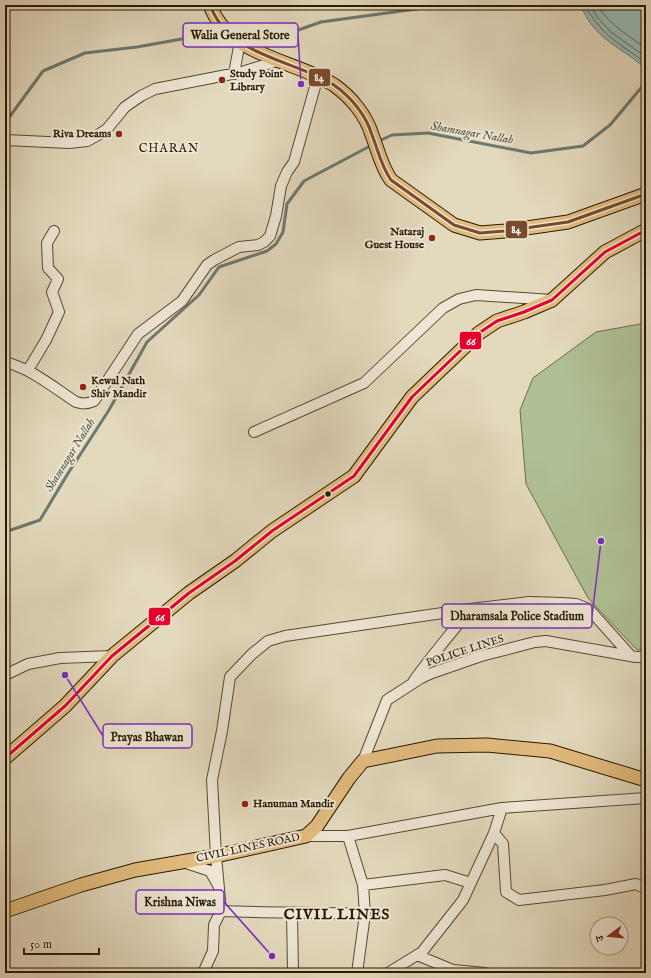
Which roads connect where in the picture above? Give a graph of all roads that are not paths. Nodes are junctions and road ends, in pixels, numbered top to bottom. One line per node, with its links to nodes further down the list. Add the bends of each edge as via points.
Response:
1 (210, 5): 2 (main road, via 226,30)
2 (241, 42): 3 (main road); 4 (street)
3 (277, 61): 4 (street); 5 (main road)
4 (234, 74): 6 (street, via 155,89 125,107 107,129 87,140 70,143)
5 (318, 76): 7 (main road, via 335,86 365,117 391,180 454,225 480,233 568,222); 12 (street, via 294,162 280,190 270,236 258,245 239,247 207,265 182,301 138,334 94,401 89,404 76,402)
6 (5, 140)
7 (646, 194)
8 (646, 230): 10 (main road, via 605,252)
9 (54, 231): 12 (street, via 47,243 48,268 58,279 52,292 59,312)
10 (552, 300): 13 (street, via 476,295 460,299 443,308 364,383); 16 (main road, via 496,321 479,333 412,397 354,476 272,531)
11 (5, 362): 12 (street)
12 (28, 370)
13 (254, 432)
14 (470, 609): 15 (street, via 529,602 576,604 589,609); 19 (street); 28 (street, via 285,636 268,641 252,654 230,677 212,780)
15 (630, 655): 17 (street, POLICE LINES); 19 (street, POLICE LINES, via 546,641 535,642 481,656 432,673)
16 (112, 656): 18 (street, via 60,658 28,664); 20 (main road, via 65,706)
17 (646, 657)
18 (5, 675)
19 (410, 686): 21 (street, POLICE LINES, via 387,700)
20 (5, 758)
21 (363, 762): 22 (main road, via 437,746 550,750); 26 (main road, CIVIL LINES ROAD, via 349,778 317,826)
22 (646, 780)
23 (646, 798): 24 (street)
24 (502, 808): 25 (street); 27 (street)
25 (494, 833): 30 (street); 33 (street, via 503,844 506,892 519,900 636,884)
26 (306, 836): 27 (street); 28 (main road, CIVIL LINES ROAD)
27 (348, 836): 31 (street)
28 (216, 856): 29 (main road, CIVIL LINES ROAD); 32 (street)
29 (183, 862): 32 (street, via 210,871); 34 (main road, CIVIL LINES ROAD, via 135,870)
30 (471, 883): 31 (street, via 445,875); 38 (street, via 463,900)
31 (363, 885): 37 (street)
32 (219, 888): 35 (street)
33 (646, 889)
34 (5, 910)
35 (221, 910): 36 (street); 40 (street, via 214,925 213,951)
36 (292, 913): 37 (street); 39 (street)
37 (365, 914): 41 (street)
38 (417, 955): 42 (street); 43 (street, via 453,970)
39 (293, 971)
40 (203, 973)
41 (357, 973)
42 (388, 973)
43 (485, 973)

